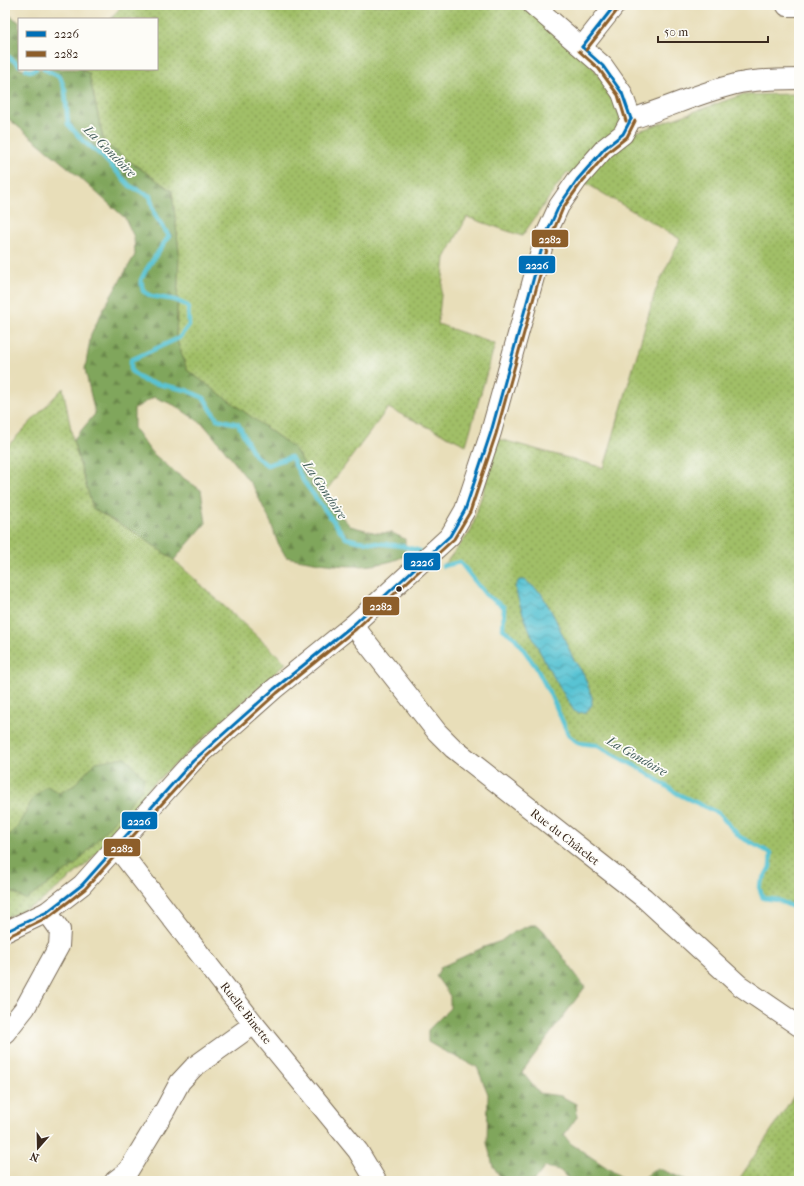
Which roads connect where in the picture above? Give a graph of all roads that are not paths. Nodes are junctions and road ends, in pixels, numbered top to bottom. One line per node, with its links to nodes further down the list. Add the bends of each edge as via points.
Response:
1 (533, 5): 3 (street)
2 (615, 5): 3 (street)
3 (582, 47): 5 (street, via 603,66 622,93)
4 (799, 79): 5 (street, via 741,83)
5 (631, 119): 6 (street, via 623,134 605,148 577,180 559,206 545,237 491,432 465,510 450,536)
6 (353, 624): 7 (street, via 274,689 194,761); 11 (street, Rue du Châtelet, via 437,732 453,748 644,898 739,985)
7 (116, 846): 8 (street, via 82,885); 10 (street, Ruelle Binette)
8 (47, 912): 9 (street); 12 (street, via 60,930 59,946 25,1008)
9 (5, 932)
10 (254, 1024): 13 (street, via 194,1067 180,1082 128,1171); 14 (street, Ruelle Binette, via 358,1151)
11 (799, 1026)
12 (5, 1033)
13 (115, 1181)
14 (376, 1181)

